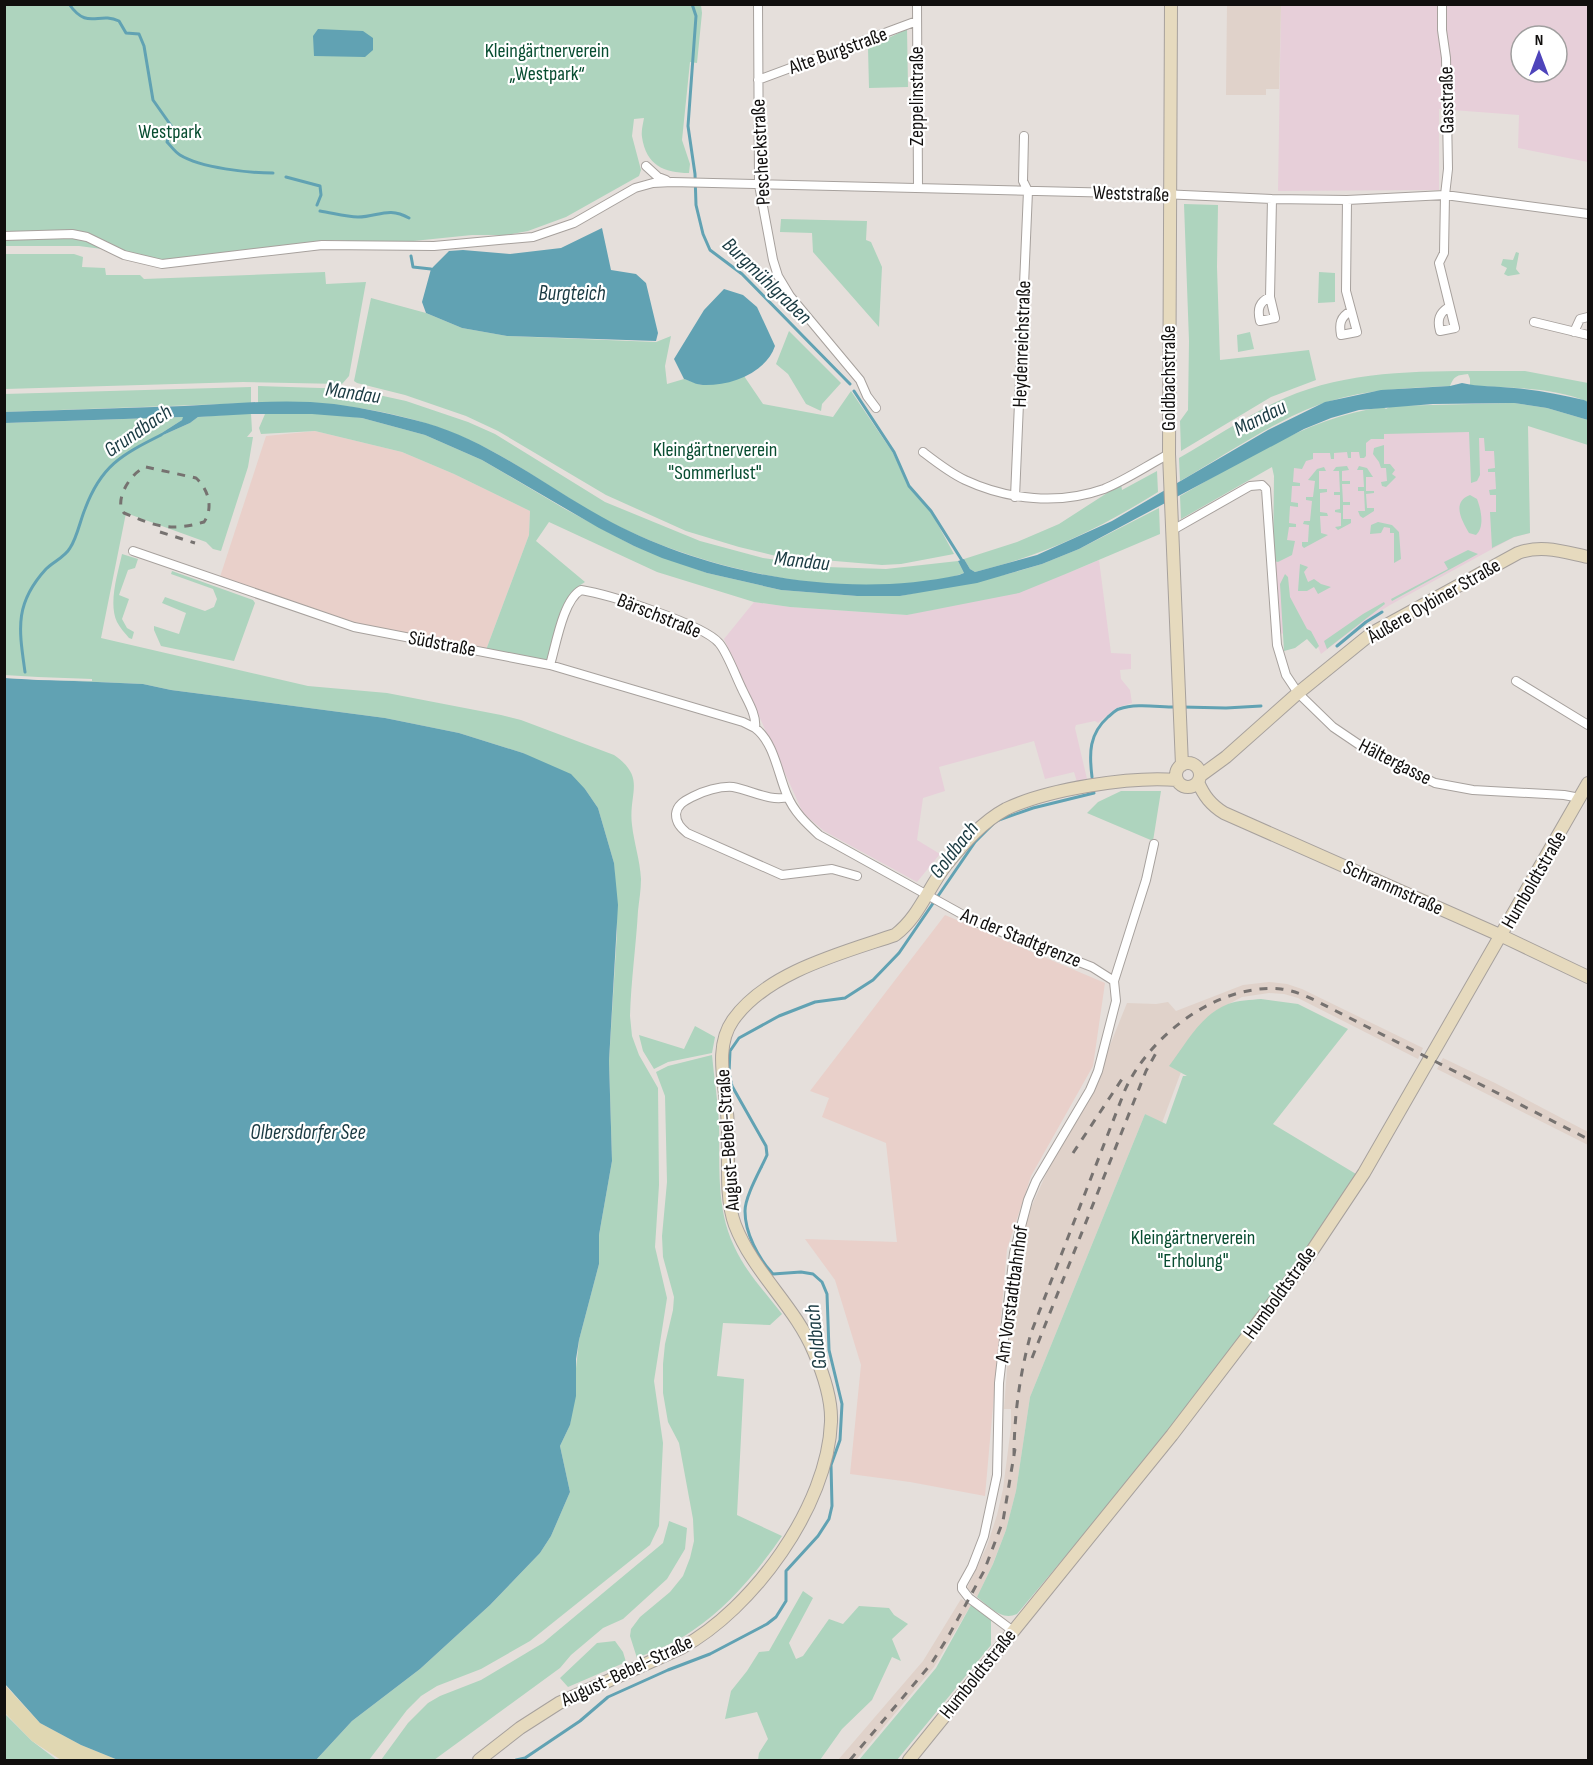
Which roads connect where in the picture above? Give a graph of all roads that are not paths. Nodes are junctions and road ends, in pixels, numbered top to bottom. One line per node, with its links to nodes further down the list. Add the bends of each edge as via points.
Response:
1 (758, 4): 6 (street, Pescheckstraße)
2 (917, 4): 5 (street, Zeppelinstraße)
3 (1171, 4): 13 (main road, Goldbachstraße)
4 (1442, 4): 14 (street, Gasstraße, via 1448,168)
5 (917, 21): 6 (street, Alte Burgstraße); 11 (street, Zeppelinstraße)
6 (758, 80): 10 (street, Pescheckstraße)
7 (1024, 136): 12 (street, Heydenreichstraße, via 1023,181)
8 (646, 166): 9 (street, via 658,177)
9 (672, 182): 10 (street, Weststraße); 18 (street, Weststraße, via 635,188 574,223 533,237 434,246 322,245 162,264 124,255 72,234)
10 (759, 185): 11 (street, Weststraße); 26 (street, Pescheckstraße, via 778,276 860,380)
11 (918, 188): 12 (street, Weststraße)
12 (1028, 191): 13 (street, Weststraße); 29 (street, Heydenreichstraße)
13 (1169, 195): 15 (street, Weststraße); 28 (main road, Goldbachstraße)
14 (1445, 195): 16 (street, Weststraße); 17 (street, Weststraße); 20 (street, Gasstraße, via 1444,253 1439,263)
15 (1272, 199): 16 (street, Weststraße); 19 (street)
16 (1347, 200): 21 (street, via 1346,291)
17 (1588, 214)
18 (4, 236)
19 (1270, 297)
20 (1449, 307)
21 (1351, 311)
22 (1588, 317): 24 (street, via 1580,319)
23 (1534, 322): 24 (street)
24 (1574, 332): 25 (street)
25 (1588, 335)
26 (876, 408)
27 (923, 452): 29 (street, via 964,479)
28 (1169, 458): 29 (street, via 1096,491 1055,498); 30 (main road, Goldbachstraße)
29 (1015, 497)
30 (1171, 528): 35 (street, Hältergasse, via 1250,486 1262,485 1266,489 1277,645 1286,675); 38 (main road, Goldbachstraße, via 1179,708)
31 (133, 551): 33 (street, Südstraße, via 354,627)
32 (1588, 557): 35 (main road, Äußere Oybiner Straße, via 1550,549 1518,553 1382,627)
33 (550, 665): 37 (street, Südstraße); 37 (street, Bärschstraße, via 573,595 581,590 600,593 694,626 719,642 752,709)
34 (1516, 681): 36 (street)
35 (1298, 693): 38 (main road, Äußere Oybiner Straße, via 1213,766); 41 (street, Hältergasse, via 1333,727 1367,750 1435,783 1473,790)
36 (1588, 725)
37 (755, 728): 40 (street, Bärschstraße, via 766,741)
38 (1187, 777): 44 (main road, August-Bebel-Straße, via 1101,784 1032,799 1006,809 970,837 944,867); 45 (main road, Schrammstraße, via 1217,809 1236,819)
39 (1588, 783): 41 (main road, Humboldtstraße)
40 (788, 797): 43 (street, via 776,798 730,787 714,789 685,801 676,810 676,819 687,833 782,875 832,869); 44 (street, Bärschstraße, via 802,819 819,835)
41 (1580, 798): 45 (main road, Humboldtstraße)
42 (1154, 844): 47 (street, Am Vorstadtbahnhof)
43 (857, 876)
44 (930, 896): 47 (street, An der Stadtgrenze, via 976,922 1092,967); 49 (main road, August-Bebel-Straße, via 895,935 817,962 755,996 732,1021 724,1042 722,1070 735,1224 751,1256 809,1341 830,1406 825,1458 801,1521 789,1544 763,1576 699,1638 559,1703)
45 (1502, 936): 46 (main road, Schrammstraße); 48 (main road, Humboldtstraße, via 1364,1173 1308,1257 1172,1435)
46 (1588, 977)
47 (1114, 981): 48 (street, Am Vorstadtbahnhof, via 1116,1001 1098,1071 1036,1181 1017,1238 999,1383 997,1475 984,1536 962,1585 969,1598)
48 (1013, 1631): 50 (main road, Humboldtstraße)
49 (479, 1761)
50 (909, 1761)

